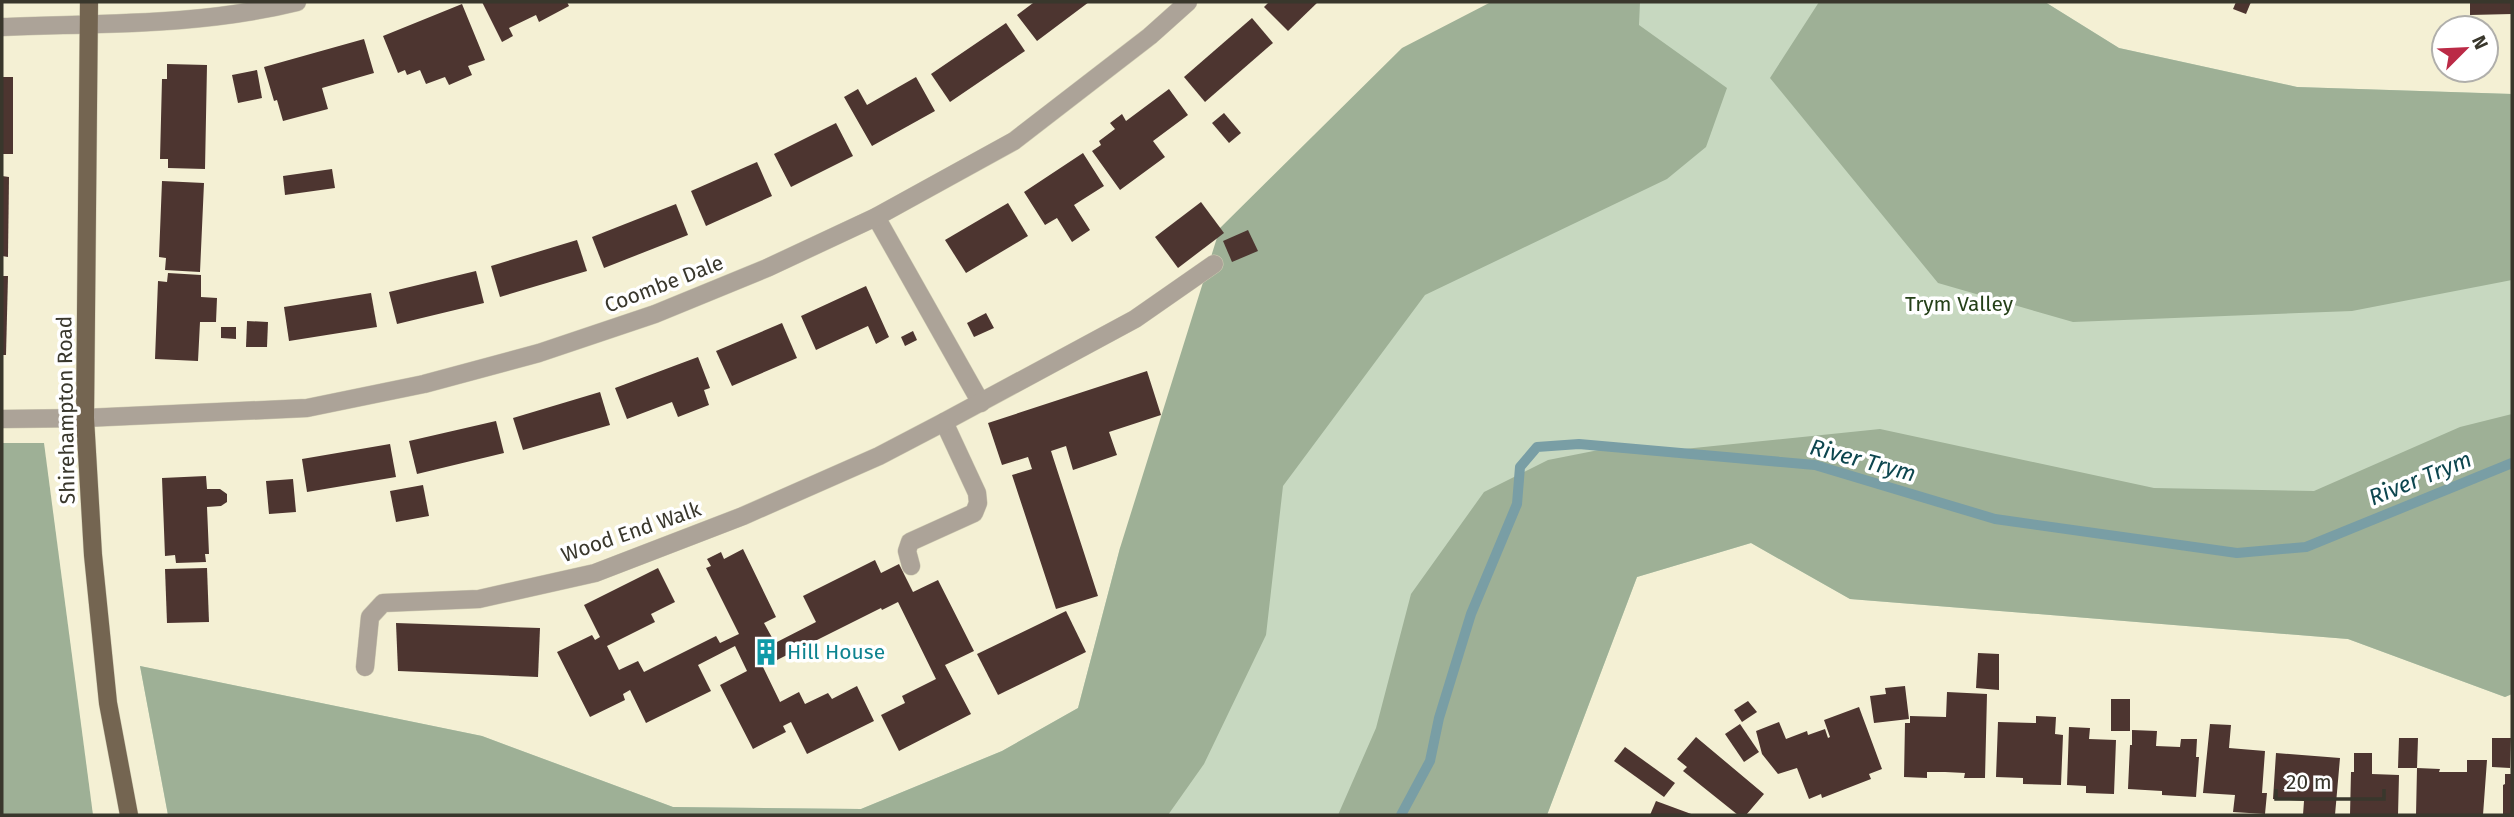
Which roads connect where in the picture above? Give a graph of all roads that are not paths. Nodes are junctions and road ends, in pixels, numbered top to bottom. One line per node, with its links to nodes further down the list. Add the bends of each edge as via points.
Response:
1 (89, 2): 4 (main road, Shirehampton Road)
2 (297, 2): 4 (street, via 178,22)
3 (1188, 2): 6 (street, Coombe Dale, via 1014,141)
4 (88, 24): 5 (street); 9 (main road, Shirehampton Road)
5 (2, 27)
6 (876, 217): 8 (street); 9 (street, Coombe Dale, via 655,314 539,353 424,384 307,408)
7 (1214, 264): 8 (street, Wood End Walk, via 1135,319)
8 (981, 402): 11 (street, Wood End Walk)
9 (85, 418): 10 (street, Coombe Dale); 14 (main road, Shirehampton Road, via 108,704)
10 (2, 419)
11 (944, 422): 12 (street, via 978,503 974,513 911,542 907,551); 13 (street, Wood End Walk, via 743,516 595,573 478,599 383,603 370,617)
12 (911, 566)
13 (365, 667)
14 (129, 815)

